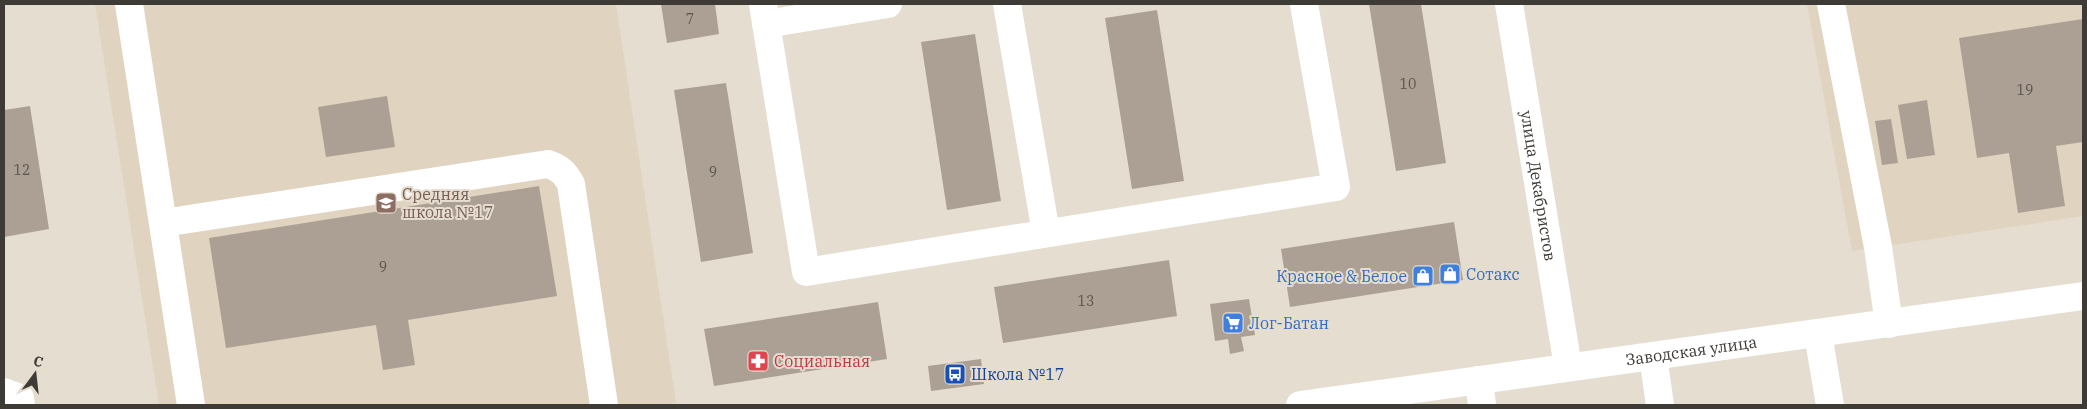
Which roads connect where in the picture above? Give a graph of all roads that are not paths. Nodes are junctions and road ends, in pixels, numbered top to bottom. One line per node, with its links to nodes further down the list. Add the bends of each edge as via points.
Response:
1 (129, 4): 8 (street)
2 (888, 4): 7 (street)
3 (1007, 4): 9 (street)
4 (1304, 4): 9 (street, via 1336,187)
5 (1509, 4): 14 (street, улица Декабристов)
6 (1831, 4): 11 (street, via 1878,247)
7 (765, 14): 9 (street, via 806,272)
8 (163, 222): 16 (street); 17 (street, via 548,164 558,167 571,184)
9 (1046, 234)
10 (2083, 296): 11 (street, Заводская улица)
11 (1889, 324): 12 (street, Заводская улица)
12 (1818, 334): 13 (street, Заводская улица); 20 (street)
13 (1653, 356): 14 (street, Заводская улица); 19 (street)
14 (1568, 367): 15 (street, Заводская улица)
15 (1480, 393): 18 (street, Заводская улица)
16 (191, 405)
17 (604, 405)
18 (1300, 405)
19 (1660, 405)
20 (1830, 405)

